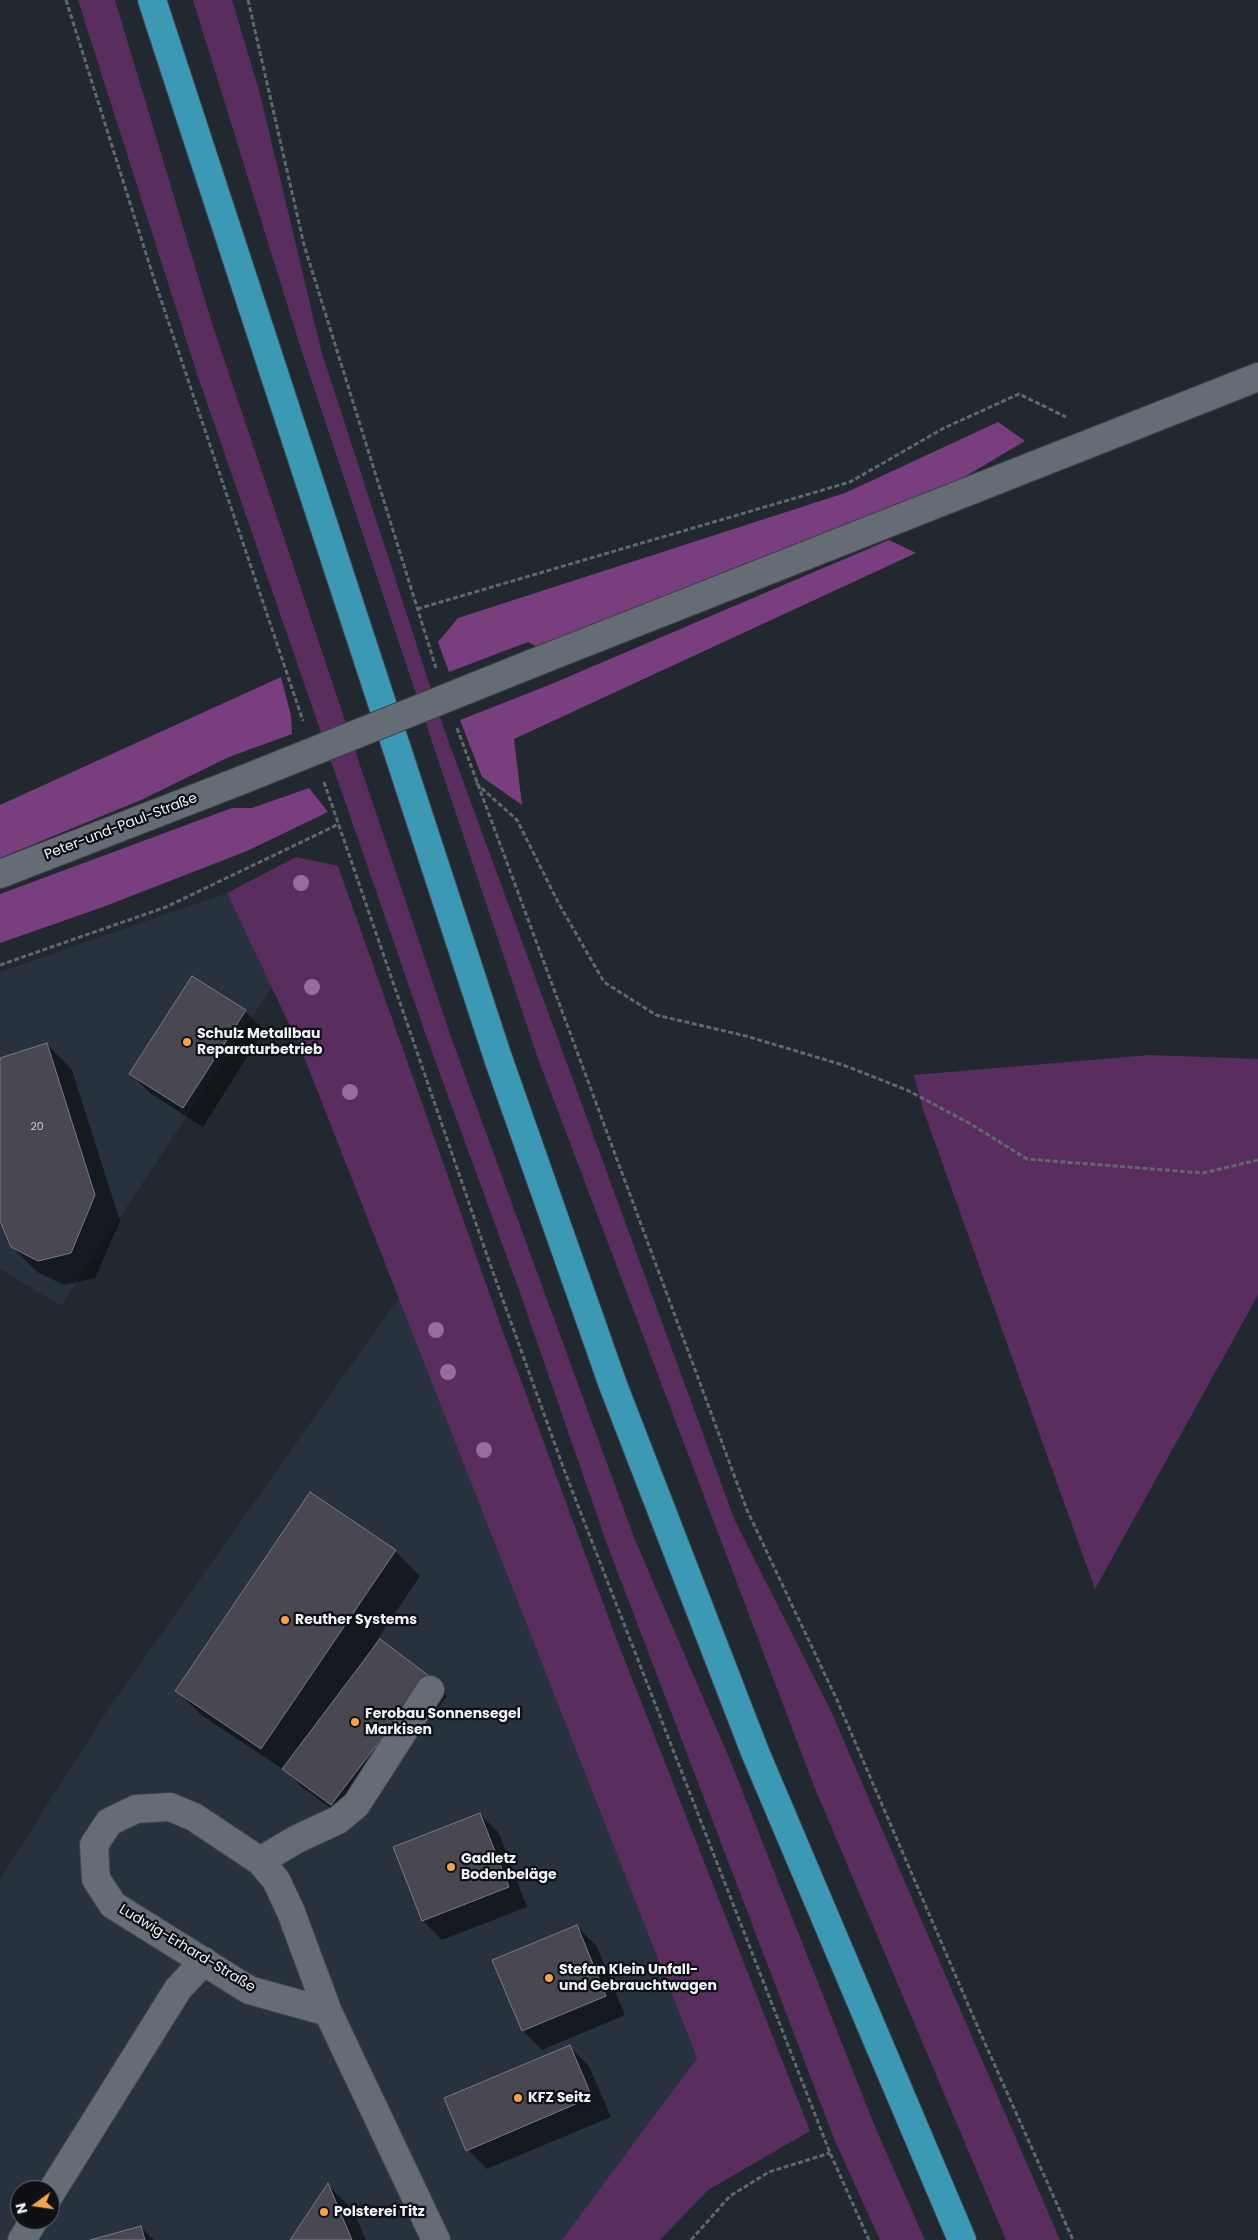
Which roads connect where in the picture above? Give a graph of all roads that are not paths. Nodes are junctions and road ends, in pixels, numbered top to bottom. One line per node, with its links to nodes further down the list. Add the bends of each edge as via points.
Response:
1 (152, 0): 10 (highway, via 495,1049 613,1385 755,1752)
2 (1258, 377): 3 (street, Peter-und-Paul-Straße, bridge)
3 (0, 874)
4 (430, 1690): 5 (street, via 356,1805 338,1820)
5 (260, 1861): 6 (street, Ludwig-Erhard-Straße, via 194,1817 170,1807 129,1812 109,1822 94,1845 96,1879 114,1905); 7 (street, Ludwig-Erhard-Straße, via 276,1880 291,1912)
6 (204, 1961): 7 (street, Ludwig-Erhard-Straße, via 249,1990); 8 (street, via 178,1989)
7 (328, 2012): 9 (street, Ludwig-Erhard-Straße)
8 (59, 2180)
9 (436, 2240)
10 (962, 2240)

